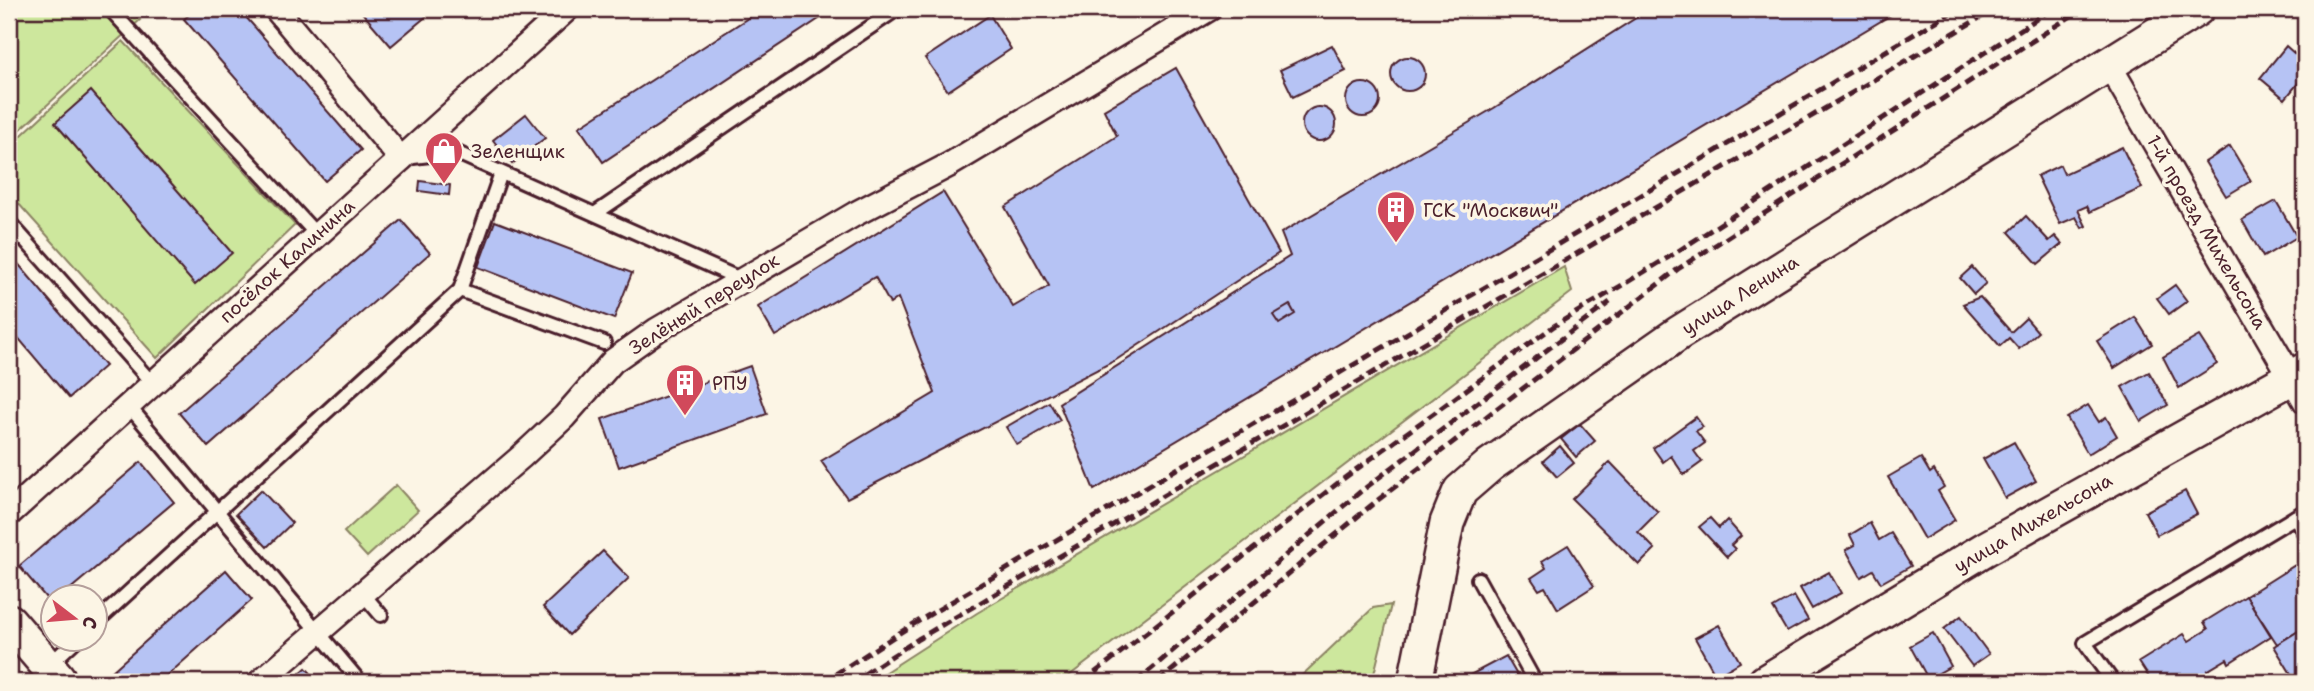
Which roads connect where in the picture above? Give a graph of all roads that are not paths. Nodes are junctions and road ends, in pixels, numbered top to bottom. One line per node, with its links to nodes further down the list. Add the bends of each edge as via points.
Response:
1 (110, 9): 12 (lane)
2 (276, 9): 8 (street)
3 (567, 9): 8 (street, посёлок Калинина)
4 (897, 9): 10 (lane)
5 (1209, 9): 13 (street, Зелёный переулок, via 949,165)
6 (2197, 9): 7 (street, улица Ленина)
7 (2108, 63): 17 (street, 1-й проезд Михельсона); 33 (street, улица Ленина, via 1679,333 1490,465 1460,491 1447,523)
8 (401, 159): 9 (lane, via 455,152); 12 (street, посёлок Калинина)
9 (501, 173): 10 (lane); 14 (lane)
10 (596, 212): 13 (lane)
11 (9, 222): 16 (lane)
12 (317, 234): 16 (street, посёлок Калинина)
13 (740, 279): 24 (street, Зелёный переулок, via 613,361 564,417)
14 (460, 290): 15 (lane); 19 (lane)
15 (604, 343)
16 (152, 383): 18 (street, посёлок Калинина)
17 (2301, 383): 35 (street, улица Михельсона, via 1985,549)
18 (128, 405): 19 (lane); 20 (street, посёлок Калинина)
19 (218, 511): 25 (lane); 28 (lane)
20 (9, 514)
21 (2300, 514): 22 (lane); 36 (lane, via 2085,643)
22 (2305, 534)
23 (1478, 579): 34 (lane)
24 (363, 594): 26 (lane); 28 (street, Зелёный переулок)
25 (108, 611)
26 (381, 615)
27 (9, 621): 30 (street)
28 (318, 632): 31 (street, Зелёный переулок); 32 (lane)
29 (70, 652): 30 (lane)
30 (55, 677)
31 (260, 682)
32 (360, 682)
33 (1415, 682)
34 (1535, 682)
35 (1765, 682)
36 (2113, 682)

